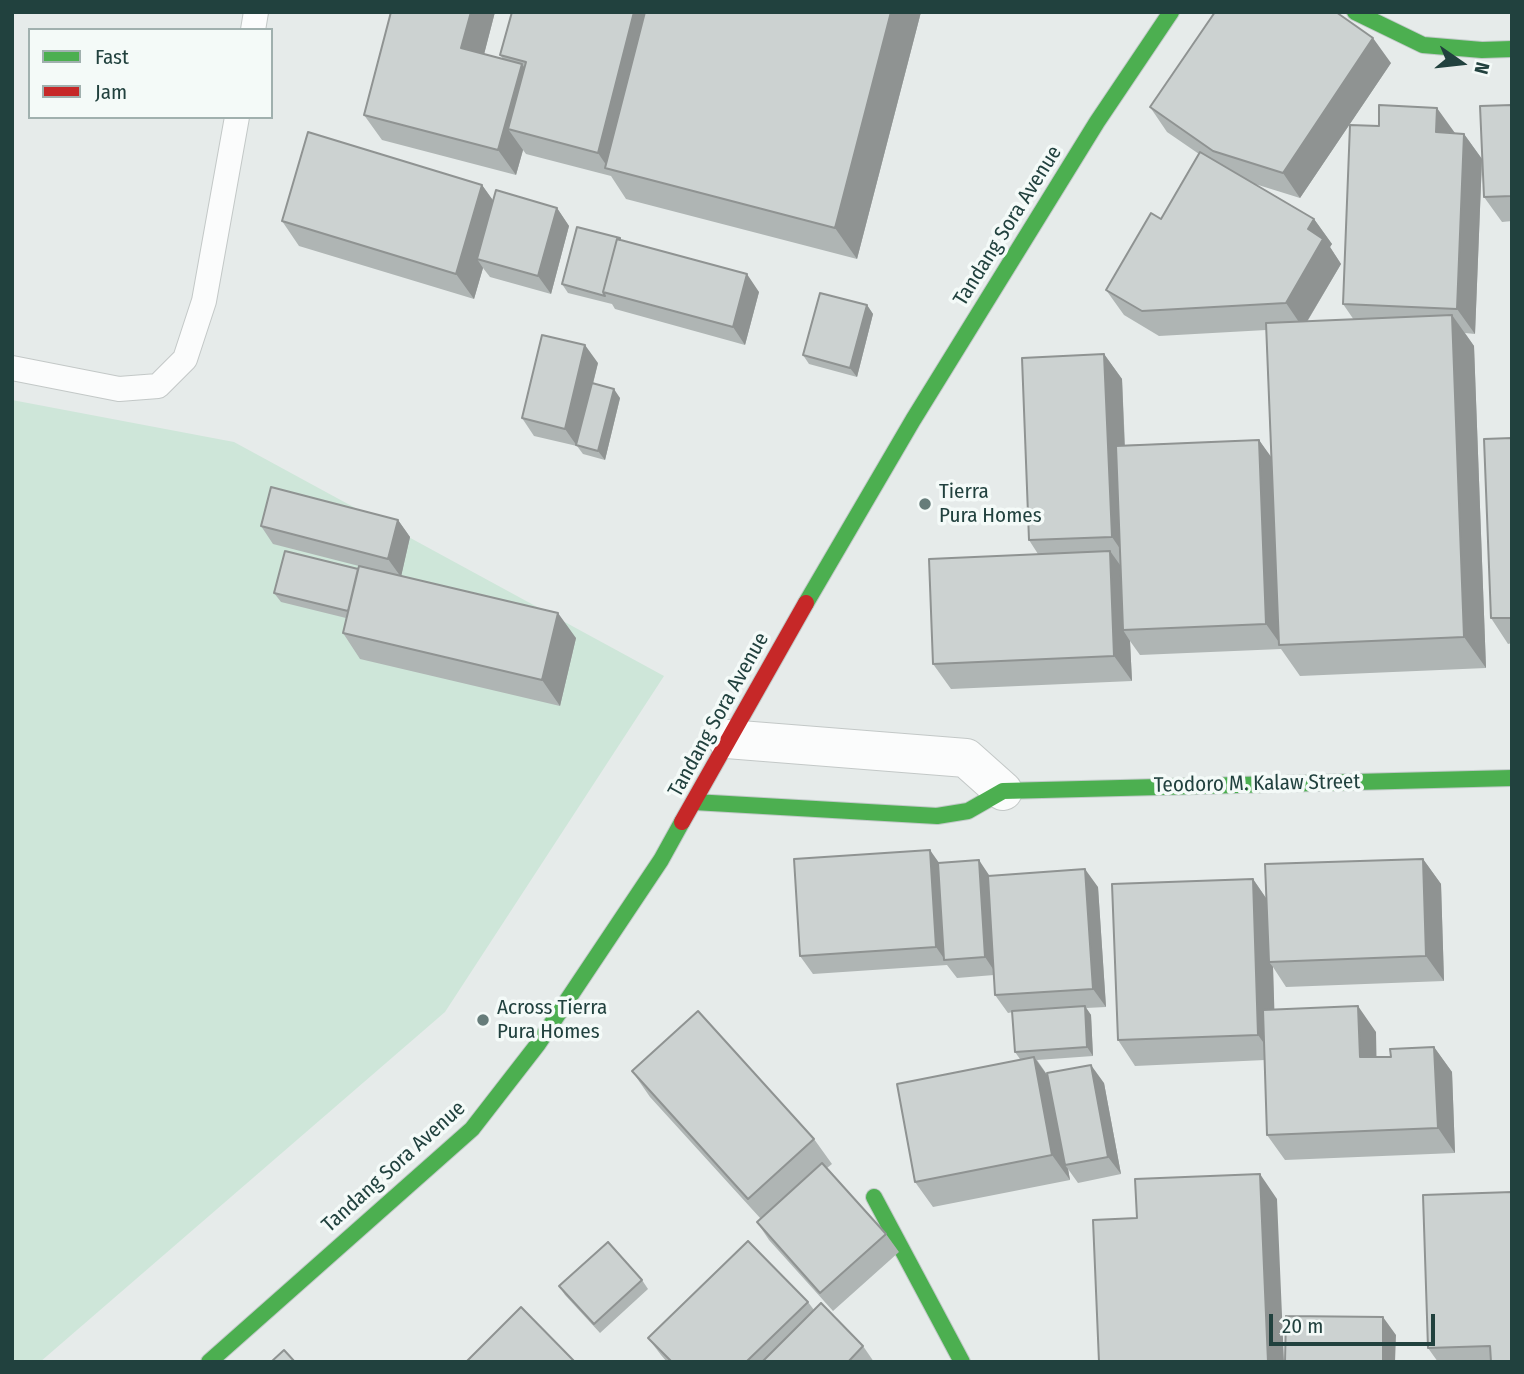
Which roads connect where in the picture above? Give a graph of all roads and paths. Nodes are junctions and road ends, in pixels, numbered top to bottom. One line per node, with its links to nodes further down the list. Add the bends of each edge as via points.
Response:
1 (1171, 12): 6 (main road, Tandang Sora Avenue, via 1097,122 913,420)
2 (1355, 12): 3 (main road, via 1423,45)
3 (1512, 49)
4 (237, 119): 5 (lane, via 204,301 185,359 158,386 119,389)
5 (12, 368)
6 (727, 739): 8 (street, via 966,758); 9 (main road, Tandang Sora Avenue)
7 (1512, 778): 8 (main road, Teodoro M. Kalaw Street)
8 (1003, 791): 9 (main road, Teodoro M. Kalaw Street, via 968,811 937,816)
9 (694, 802): 11 (main road, Tandang Sora Avenue, via 661,860 546,1032 472,1129)
10 (874, 1197): 12 (main road)
11 (209, 1362)
12 (962, 1362)

